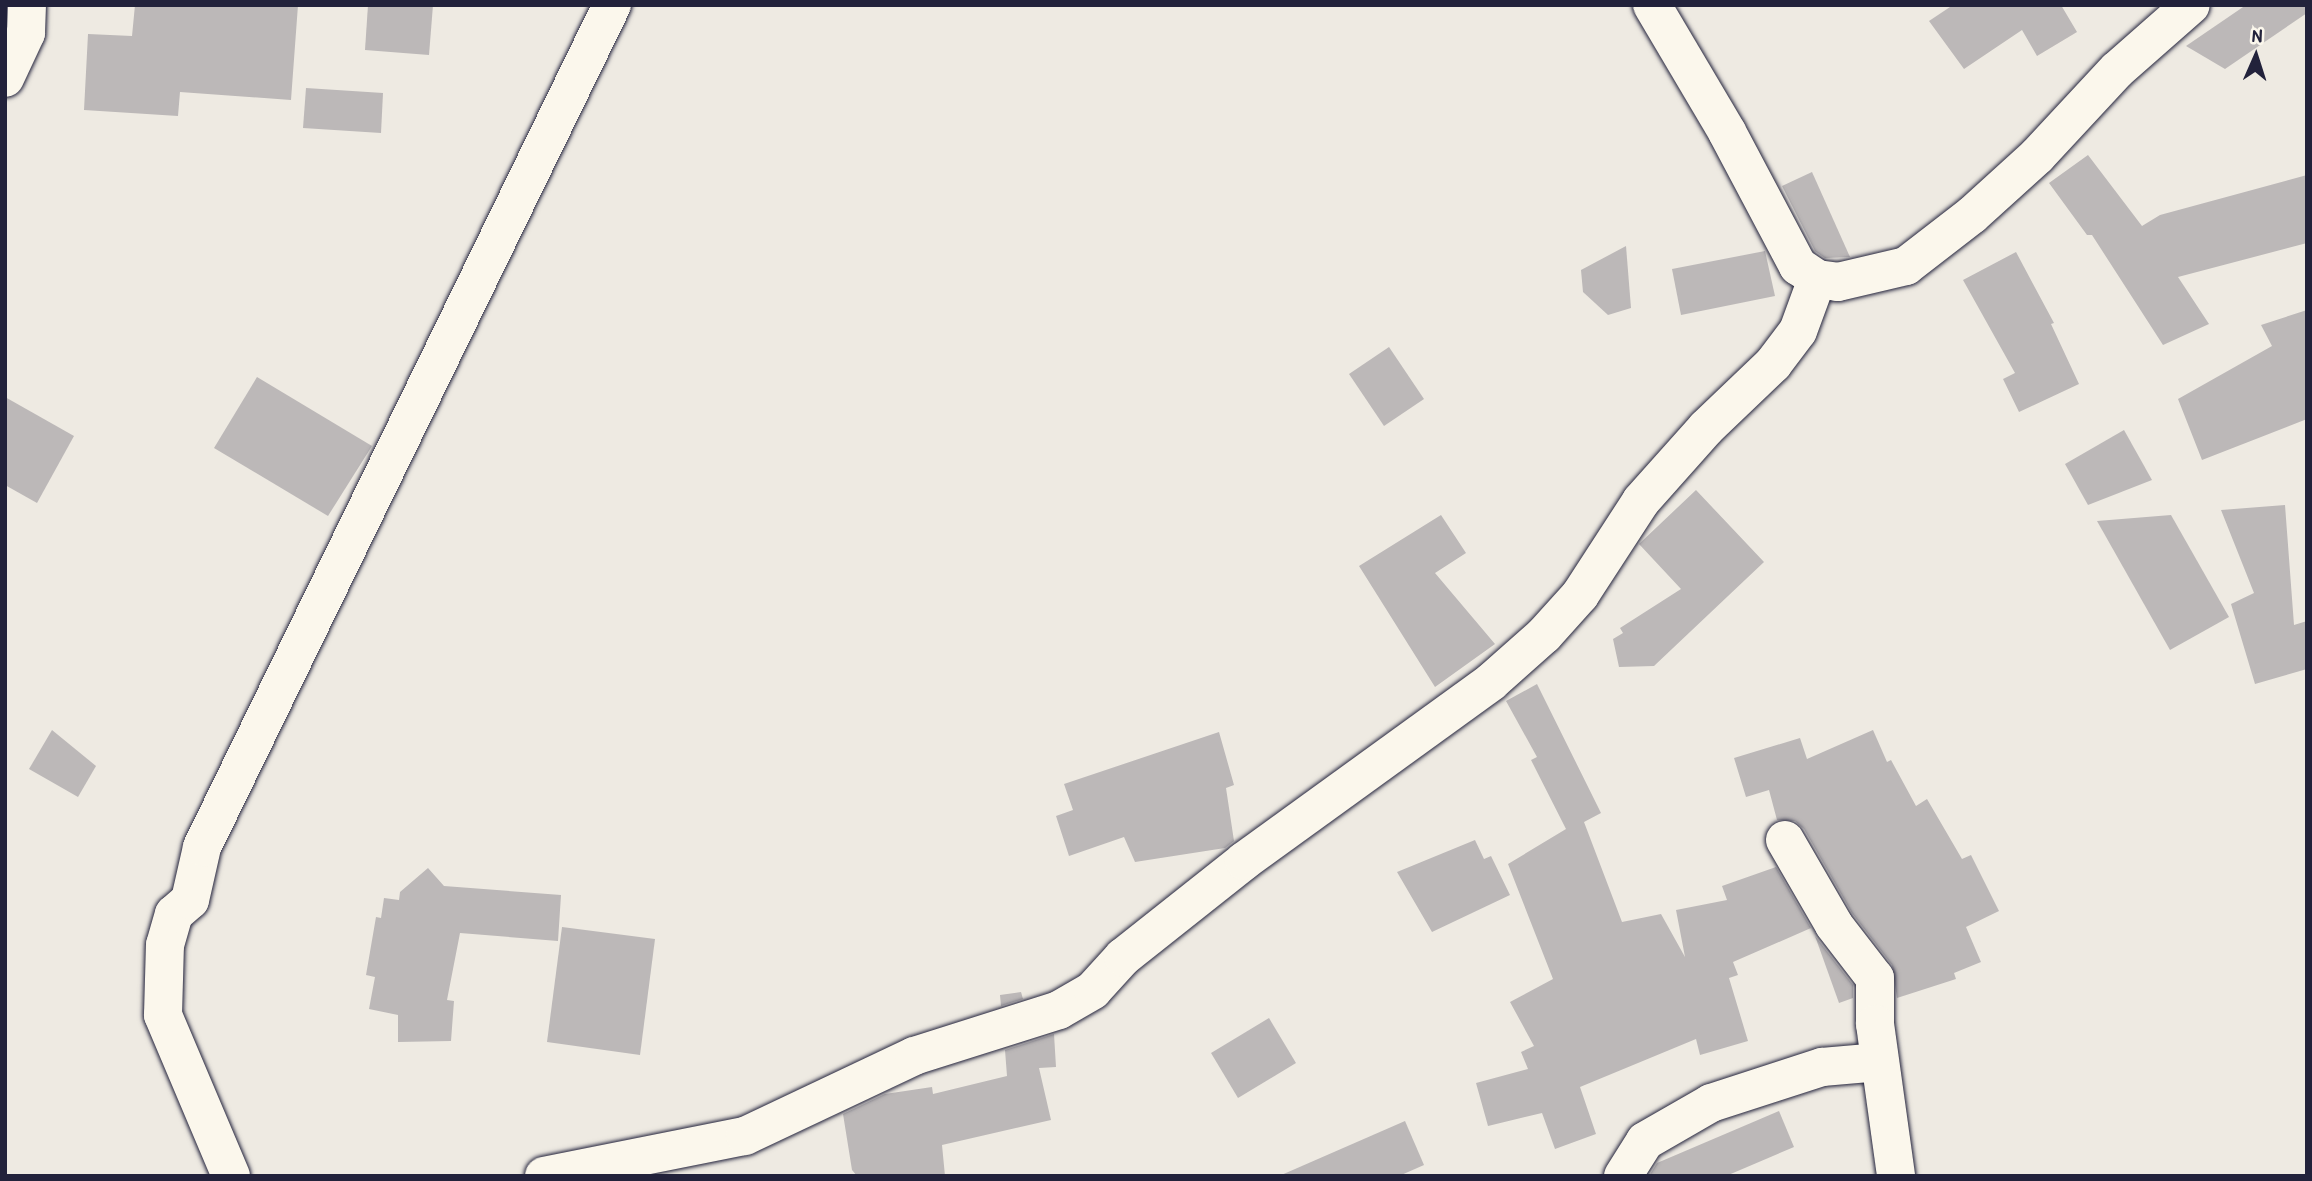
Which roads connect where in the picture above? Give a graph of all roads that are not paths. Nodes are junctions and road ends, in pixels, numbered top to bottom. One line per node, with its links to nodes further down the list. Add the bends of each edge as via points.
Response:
1 (27, 5): 5 (street, via 26,33)
2 (612, 5): 9 (street, via 202,847 190,900 174,914 165,945 163,1015)
3 (1652, 5): 6 (street, via 1727,132 1779,237 1798,266)
4 (2191, 5): 6 (street, via 2117,70 2009,182 1906,265 1870,278)
5 (5, 78)
6 (1817, 279): 10 (street, via 1798,331 1773,364 1706,428 1641,502 1580,594 1544,635 1491,682 1244,861 1123,957 1093,990 1059,1010 915,1056 745,1136)
7 (1786, 840): 8 (street, via 1833,925 1875,978)
8 (1880, 1062): 11 (street, via 1822,1066 1711,1103 1645,1141); 12 (street)
9 (231, 1176)
10 (544, 1176)
11 (1623, 1176)
12 (1896, 1176)

